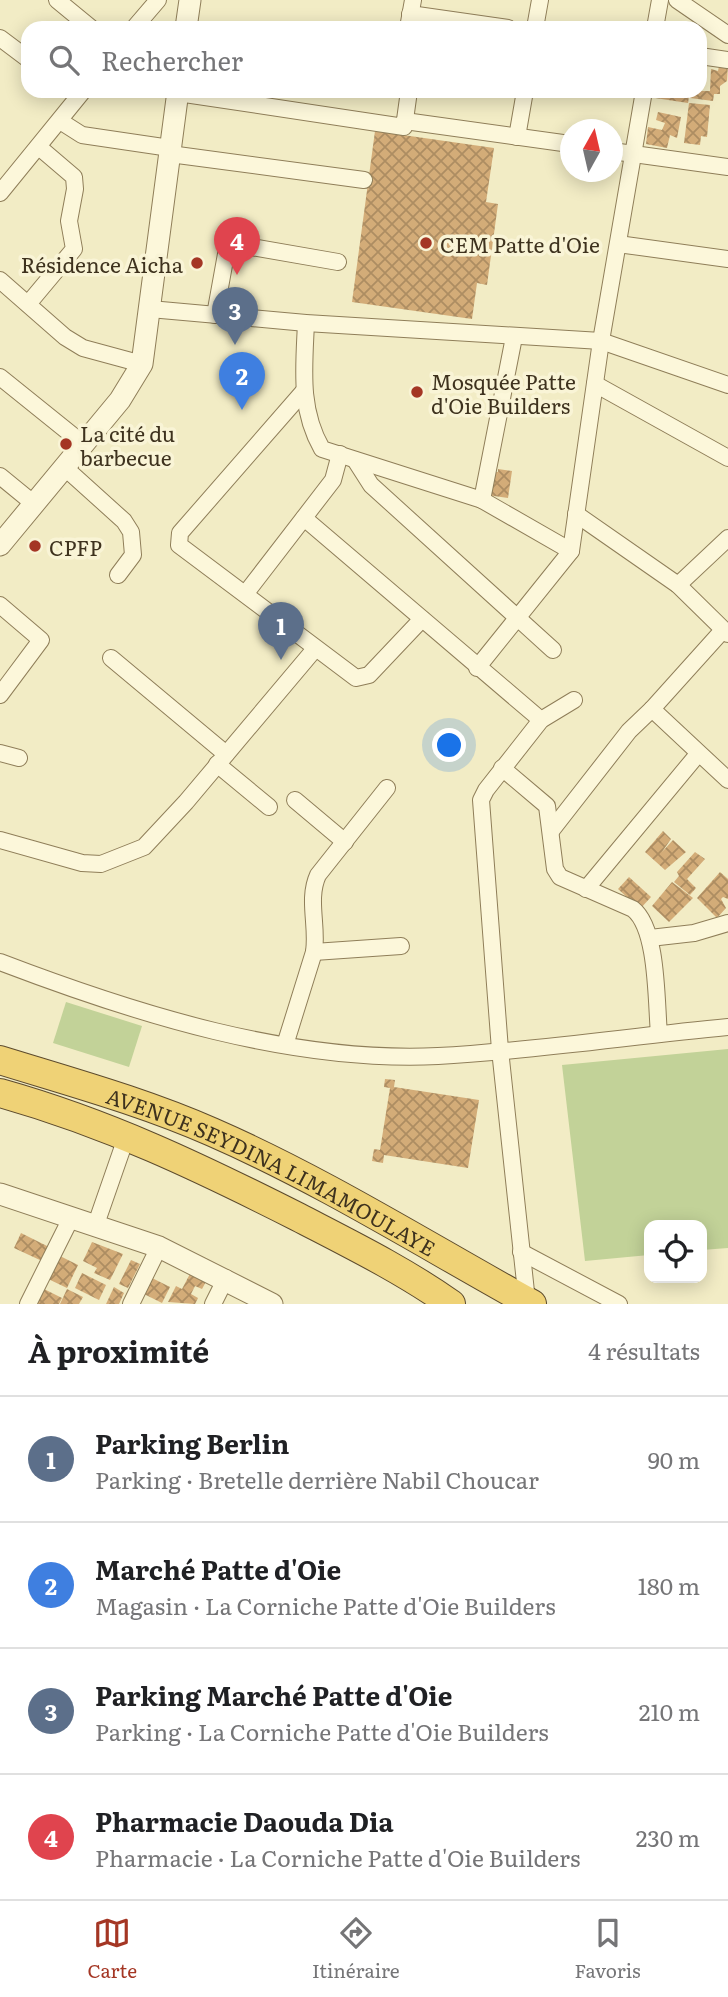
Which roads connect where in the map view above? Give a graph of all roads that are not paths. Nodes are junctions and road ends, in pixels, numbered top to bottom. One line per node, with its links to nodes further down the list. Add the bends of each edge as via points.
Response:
1 (57, 0): 8 (street)
2 (158, 0): 9 (street)
3 (190, 0): 10 (street)
4 (540, 0): 12 (street)
5 (660, 0): 13 (street)
6 (677, 0): 14 (street)
7 (410, 14): 11 (street)
8 (82, 21)
9 (140, 21)
10 (187, 21)
11 (459, 21)
12 (536, 21)
13 (656, 21)
14 (728, 35)
15 (0, 38): 16 (street)
16 (21, 54)
17 (707, 57): 18 (street)
18 (728, 60)
19 (74, 98): 25 (street)
20 (177, 98): 30 (street)
21 (217, 98): 26 (street, via 404,127)
22 (408, 98): 26 (street)
23 (524, 98): 27 (street)
24 (643, 98): 32 (street)
25 (60, 121): 29 (street); 30 (street, via 82,135)
26 (405, 121): 27 (street)
27 (517, 137): 28 (street)
28 (560, 143)
29 (40, 148): 35 (street); 40 (street, via 74,177 69,221 74,249)
30 (170, 151): 34 (street); 41 (street)
31 (623, 152): 32 (street)
32 (634, 154): 33 (street); 36 (street)
33 (728, 167)
34 (364, 180)
35 (0, 193)
36 (618, 244): 37 (street); 45 (street)
37 (728, 259)
38 (338, 262): 42 (street, via 228,243)
39 (0, 280): 40 (street)
40 (28, 304): 46 (street, via 83,348)
41 (150, 309): 42 (street); 46 (street)
42 (215, 315): 43 (street)
43 (306, 323): 44 (street); 50 (street)
44 (514, 337): 45 (street); 56 (street)
45 (601, 341): 48 (street); 49 (street)
46 (142, 364): 51 (street, via 120,400)
47 (0, 377): 51 (street)
48 (595, 384): 53 (street); 58 (street)
49 (728, 384)
50 (303, 392): 52 (street, via 310,428 322,449); 65 (street, via 180,533 179,545)
51 (82, 443): 54 (street)
52 (347, 457): 56 (street); 59 (street); 67 (street, via 371,485)
53 (728, 458)
54 (63, 466): 57 (street); 63 (street, via 131,532 133,555)
55 (0, 476): 57 (street)
56 (482, 500): 62 (street)
57 (33, 503): 61 (street)
58 (576, 513): 62 (street); 64 (street)
59 (304, 518): 65 (street); 68 (street)
60 (728, 538): 64 (street)
61 (0, 545)
62 (571, 551): 67 (street)
63 (118, 575)
64 (678, 584): 69 (street)
65 (246, 593): 70 (street)
66 (0, 605): 74 (street, via 41,640)
67 (518, 618): 71 (street); 73 (street)
68 (422, 619): 70 (street, via 363,679); 73 (street)
69 (725, 632): 76 (street)
70 (314, 650): 81 (street)
71 (553, 650)
72 (111, 659): 81 (street)
73 (477, 668): 77 (street)
74 (0, 695)
75 (575, 700): 77 (street)
76 (652, 709): 79 (street); 87 (street, via 629,731)
77 (541, 720): 82 (street)
78 (0, 753): 80 (street)
79 (698, 754): 83 (street); 90 (street)
80 (19, 758)
81 (221, 759): 86 (street); 88 (street, via 145,846 123,857 101,864 82,863)
82 (502, 768): 87 (street, via 547,806); 99 (street, via 486,790 481,813)
83 (728, 780)
84 (387, 789): 89 (street)
85 (295, 800): 89 (street)
86 (269, 807)
87 (551, 831): 90 (street, via 555,869)
88 (0, 839)
89 (345, 842): 94 (street, via 313,885)
90 (586, 889): 92 (street, via 643,916)
91 (728, 923): 92 (street)
92 (649, 938): 97 (street)
93 (401, 946): 94 (street)
94 (314, 952): 98 (street)
95 (0, 962): 98 (street, via 212,1031)
96 (728, 1027): 97 (street)
97 (659, 1034): 99 (street)
98 (285, 1045): 99 (street, via 436,1056)
99 (500, 1050): 107 (street)
100 (0, 1060): 109 (highway, AVENUE SEYDINA LIMAMOULAYE, via 156,1109 215,1133)
101 (0, 1093): 102 (highway, AVENUE SEYDINA LIMAMOULAYE)
102 (127, 1135): 105 (street); 114 (highway, AVENUE SEYDINA LIMAMOULAYE, via 371,1255)
103 (0, 1194): 104 (street)
104 (71, 1218): 105 (street); 110 (street)
105 (95, 1227): 106 (street)
106 (159, 1247): 108 (street); 111 (street)
107 (521, 1252): 109 (street); 115 (street)
108 (226, 1278): 112 (street); 113 (street)
109 (529, 1302)
110 (28, 1304)
111 (131, 1304)
112 (213, 1304)
113 (272, 1304)
114 (451, 1304)
115 (619, 1304)

